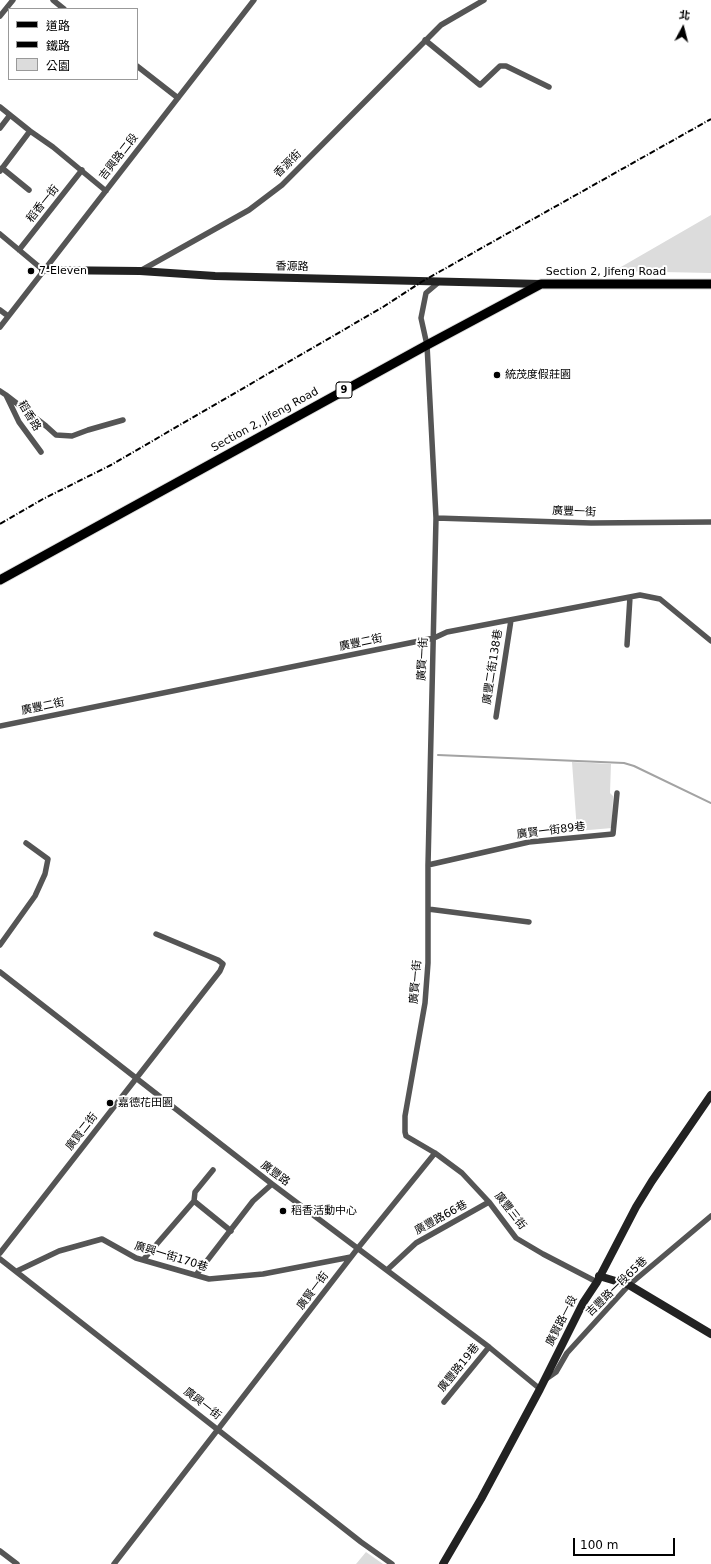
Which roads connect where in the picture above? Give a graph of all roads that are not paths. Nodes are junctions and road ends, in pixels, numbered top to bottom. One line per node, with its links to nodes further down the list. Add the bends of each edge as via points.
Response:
1 (13, 0): 6 (street)
2 (53, 0): 5 (street)
3 (254, 0): 10 (street, 吉興路二段)
4 (484, 0): 7 (street, 香源街, via 441,25)
5 (63, 8)
6 (0, 16)
7 (425, 40): 9 (street, via 480,85 500,66 506,66); 22 (street, 香源街, via 282,184 249,210)
8 (138, 67): 10 (street)
9 (549, 87)
10 (178, 98): 18 (street, 吉興路二段)
11 (0, 107): 12 (street)
12 (10, 115): 13 (street); 14 (street)
13 (0, 128)
14 (30, 131): 15 (street); 16 (street)
15 (1, 170): 17 (street)
16 (82, 170): 18 (street); 20 (street, 稻香一街)
17 (29, 190)
18 (106, 191): 21 (street, 吉興路二段)
19 (0, 234): 20 (street)
20 (19, 250): 21 (street)
21 (43, 270): 22 (street, 香源路); 27 (street, 吉興路二段)
22 (140, 271): 23 (street, 香源路, via 215,276)
23 (440, 282): 24 (street, 香源路); 29 (street, 廣賢一街, via 426,293 421,318)
24 (541, 284): 25 (main road, Section 2, Jifeng Road / 9); 29 (main road, Section 2, Jifeng Road / 9)
25 (711, 284)
26 (0, 310): 27 (street)
27 (8, 316): 28 (street, 吉興路二段)
28 (0, 327)
29 (427, 345): 34 (street, 廣賢一街); 36 (main road, Section 2, Jifeng Road / 9)
30 (0, 391): 31 (street, 稻香路)
31 (6, 395): 32 (street, via 56,435 72,436); 33 (street, 稻香路, via 19,422)
32 (123, 420)
33 (41, 452)
34 (436, 518): 35 (street, 廣豐一街, via 591,523); 39 (street, 廣賢一街)
35 (711, 522)
36 (0, 580)
37 (630, 597): 38 (street, 廣豐二街); 40 (street, 廣豐二街, via 640,595 660,599); 41 (street)
38 (511, 620): 39 (street, 廣豐二街, via 447,632); 42 (street, 廣豐二街138巷)
39 (434, 638): 43 (street, 廣豐二街); 46 (street, 廣賢一街)
40 (711, 641)
41 (627, 645)
42 (496, 717)
43 (0, 726)
44 (617, 793): 46 (street, 廣賢一街89巷, via 613,834 530,842)
45 (26, 844): 50 (street, via 48,859 45,874 36,896)
46 (428, 865): 47 (street, 廣賢一街)
47 (428, 909): 48 (street); 54 (street, 廣賢一街, via 427,990 404,1132 406,1136)
48 (529, 922)
49 (156, 934): 52 (street, 廣賢二街, via 223,964)
50 (0, 946)
51 (0, 972): 52 (street, 廣豐路)
52 (137, 1078): 56 (street, 廣豐路); 62 (street, 廣賢二街)
53 (711, 1095): 69 (street, 廣賢路一段, via 652,1181)
54 (435, 1153): 58 (street, 廣豐三街, via 462,1173); 61 (street, 廣賢一街)
55 (213, 1170): 57 (street, via 195,1192)
56 (272, 1184): 60 (street, via 254,1201); 61 (street, 廣豐路)
57 (194, 1201): 60 (street); 65 (street)
58 (489, 1202): 66 (street, 廣豐路66巷, via 416,1243); 69 (street, 廣豐三街, via 516,1238 543,1254)
59 (711, 1216): 70 (street, 吉豐路一段65巷)
60 (231, 1231): 68 (street)
61 (358, 1248): 63 (street, 廣賢一街); 66 (street, 廣豐路)
62 (0, 1253)
63 (351, 1257): 68 (street, 廣興一街170巷, via 245,1277 209,1279); 76 (street, 廣賢一街)
64 (0, 1259): 67 (street, 廣興一街)
65 (143, 1260): 67 (street, 廣興一街170巷, via 102,1239 59,1252); 68 (street, 廣興一街170巷)
66 (387, 1270): 72 (street, 廣豐路)
67 (17, 1271): 76 (street, 廣興一街)
68 (196, 1275)
69 (598, 1279): 70 (street, 廣豐三街); 73 (street, 廣賢路一段, via 583,1302)
70 (629, 1285): 71 (street, 廣豐三街); 73 (street, 吉豐路一段65巷, via 567,1354 556,1372)
71 (711, 1334)
72 (489, 1347): 74 (street, 廣豐路); 75 (street, 廣豐路19巷)
73 (545, 1380): 74 (street, 廣賢路一段)
74 (540, 1389): 81 (street, 廣賢路一段)
75 (444, 1402)
76 (219, 1430): 79 (street, 廣賢一街); 80 (street, 廣興一街)
77 (0, 1551): 78 (street)
78 (17, 1564)
79 (114, 1564)
80 (392, 1564)
81 (443, 1564)

